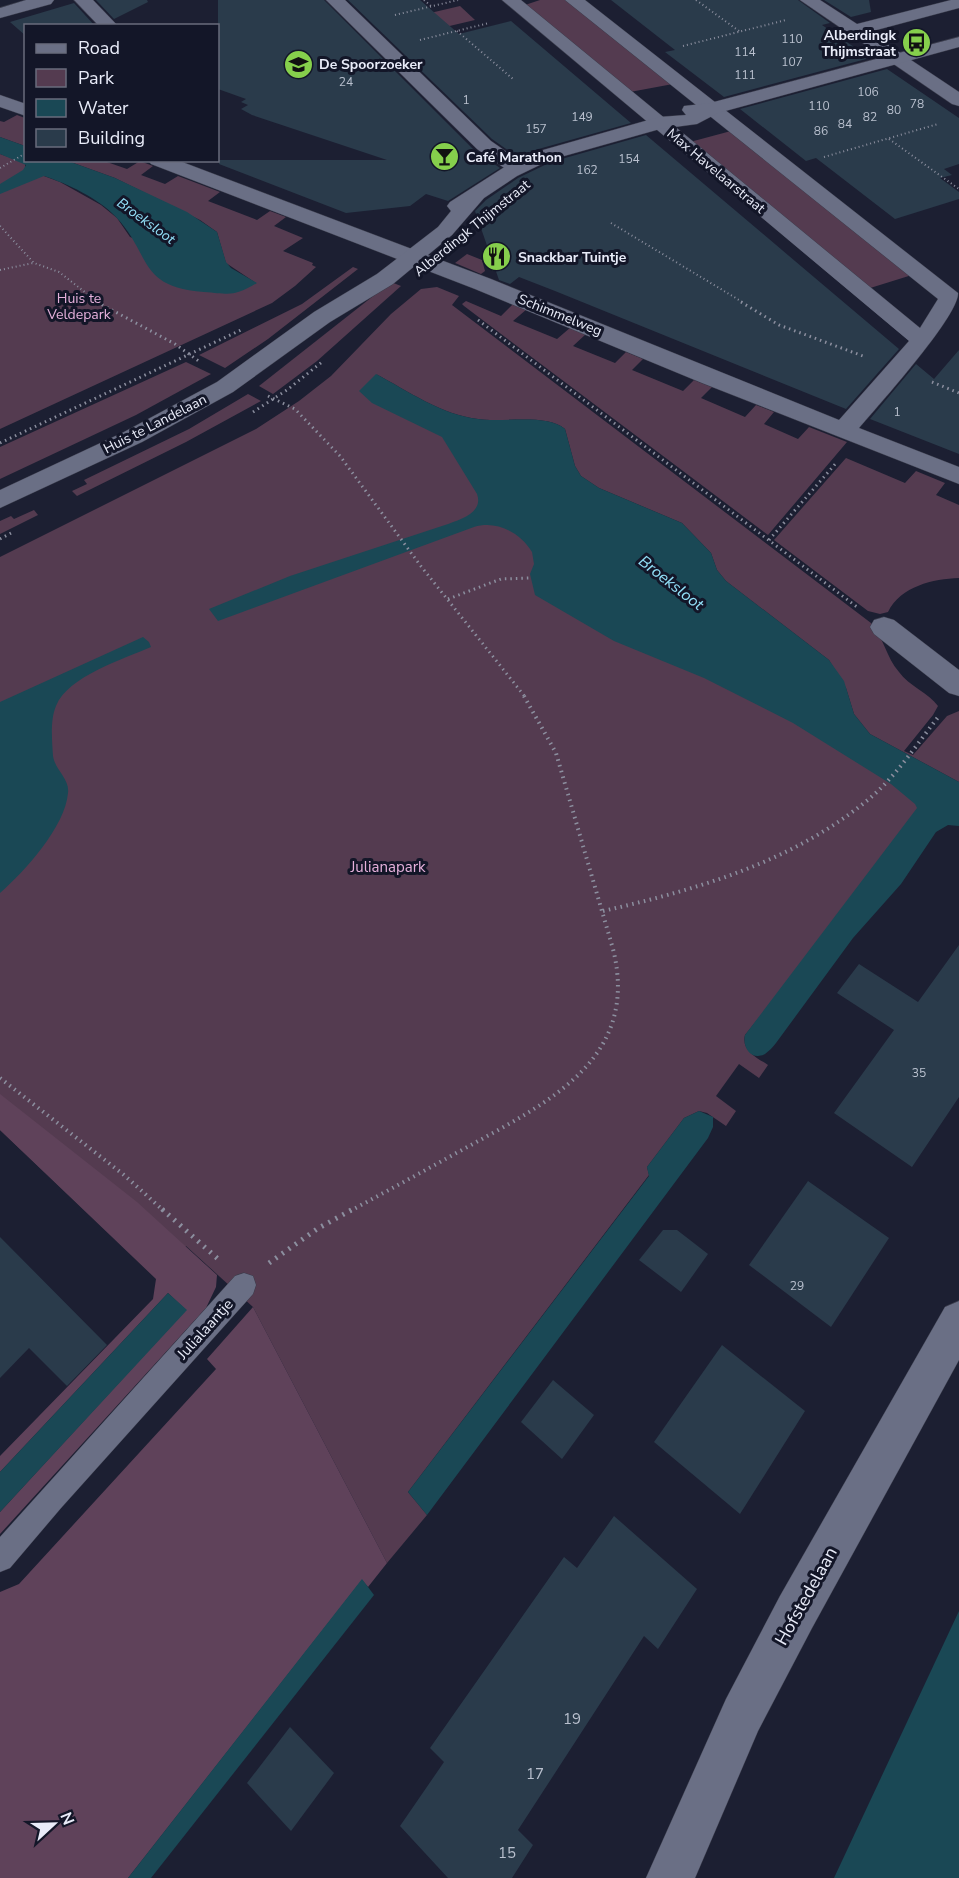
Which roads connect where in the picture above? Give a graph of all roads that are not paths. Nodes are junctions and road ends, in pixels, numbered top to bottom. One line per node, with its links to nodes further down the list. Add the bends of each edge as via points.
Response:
1 (45, 0): 8 (street)
2 (83, 0): 9 (street)
3 (335, 0): 20 (street, via 484,145)
4 (511, 0): 18 (street, Max Havelaarstraat)
5 (574, 0): 17 (street)
6 (809, 0): 10 (street)
7 (959, 3): 10 (street)
8 (0, 13)
9 (108, 24)
10 (855, 30): 12 (street)
11 (959, 42): 12 (street, Alberdingk Thijmstraat)
12 (897, 58): 13 (street); 17 (street, Alberdingk Thijmstraat)
13 (950, 86): 14 (street)
14 (959, 100)
15 (0, 101): 16 (street)
16 (24, 109)
17 (711, 109): 18 (street, Alberdingk Thijmstraat, via 690,120); 23 (street, via 950,298)
18 (659, 123): 20 (street, Alberdingk Thijmstraat, via 552,153); 23 (street, Max Havelaarstraat)
19 (163, 162): 21 (street, Schimmelweg)
20 (517, 168): 21 (street, Alberdingk Thijmstraat, via 475,196 445,231)
21 (403, 253): 22 (street, Alberdingk Thijmstraat, via 379,283); 24 (street, Schimmelweg)
22 (301, 333): 26 (street, Huis te Landelaan, via 196,404)
23 (922, 341): 24 (street)
24 (852, 433): 25 (street, Schimmelweg)
25 (959, 476)
26 (0, 500)
27 (884, 627): 28 (street)
28 (955, 695)
29 (244, 1285): 31 (lane, Julialaantje)
30 (959, 1321): 32 (street, Hofstedelaan, via 742,1715)
31 (0, 1558)
32 (670, 1878)

